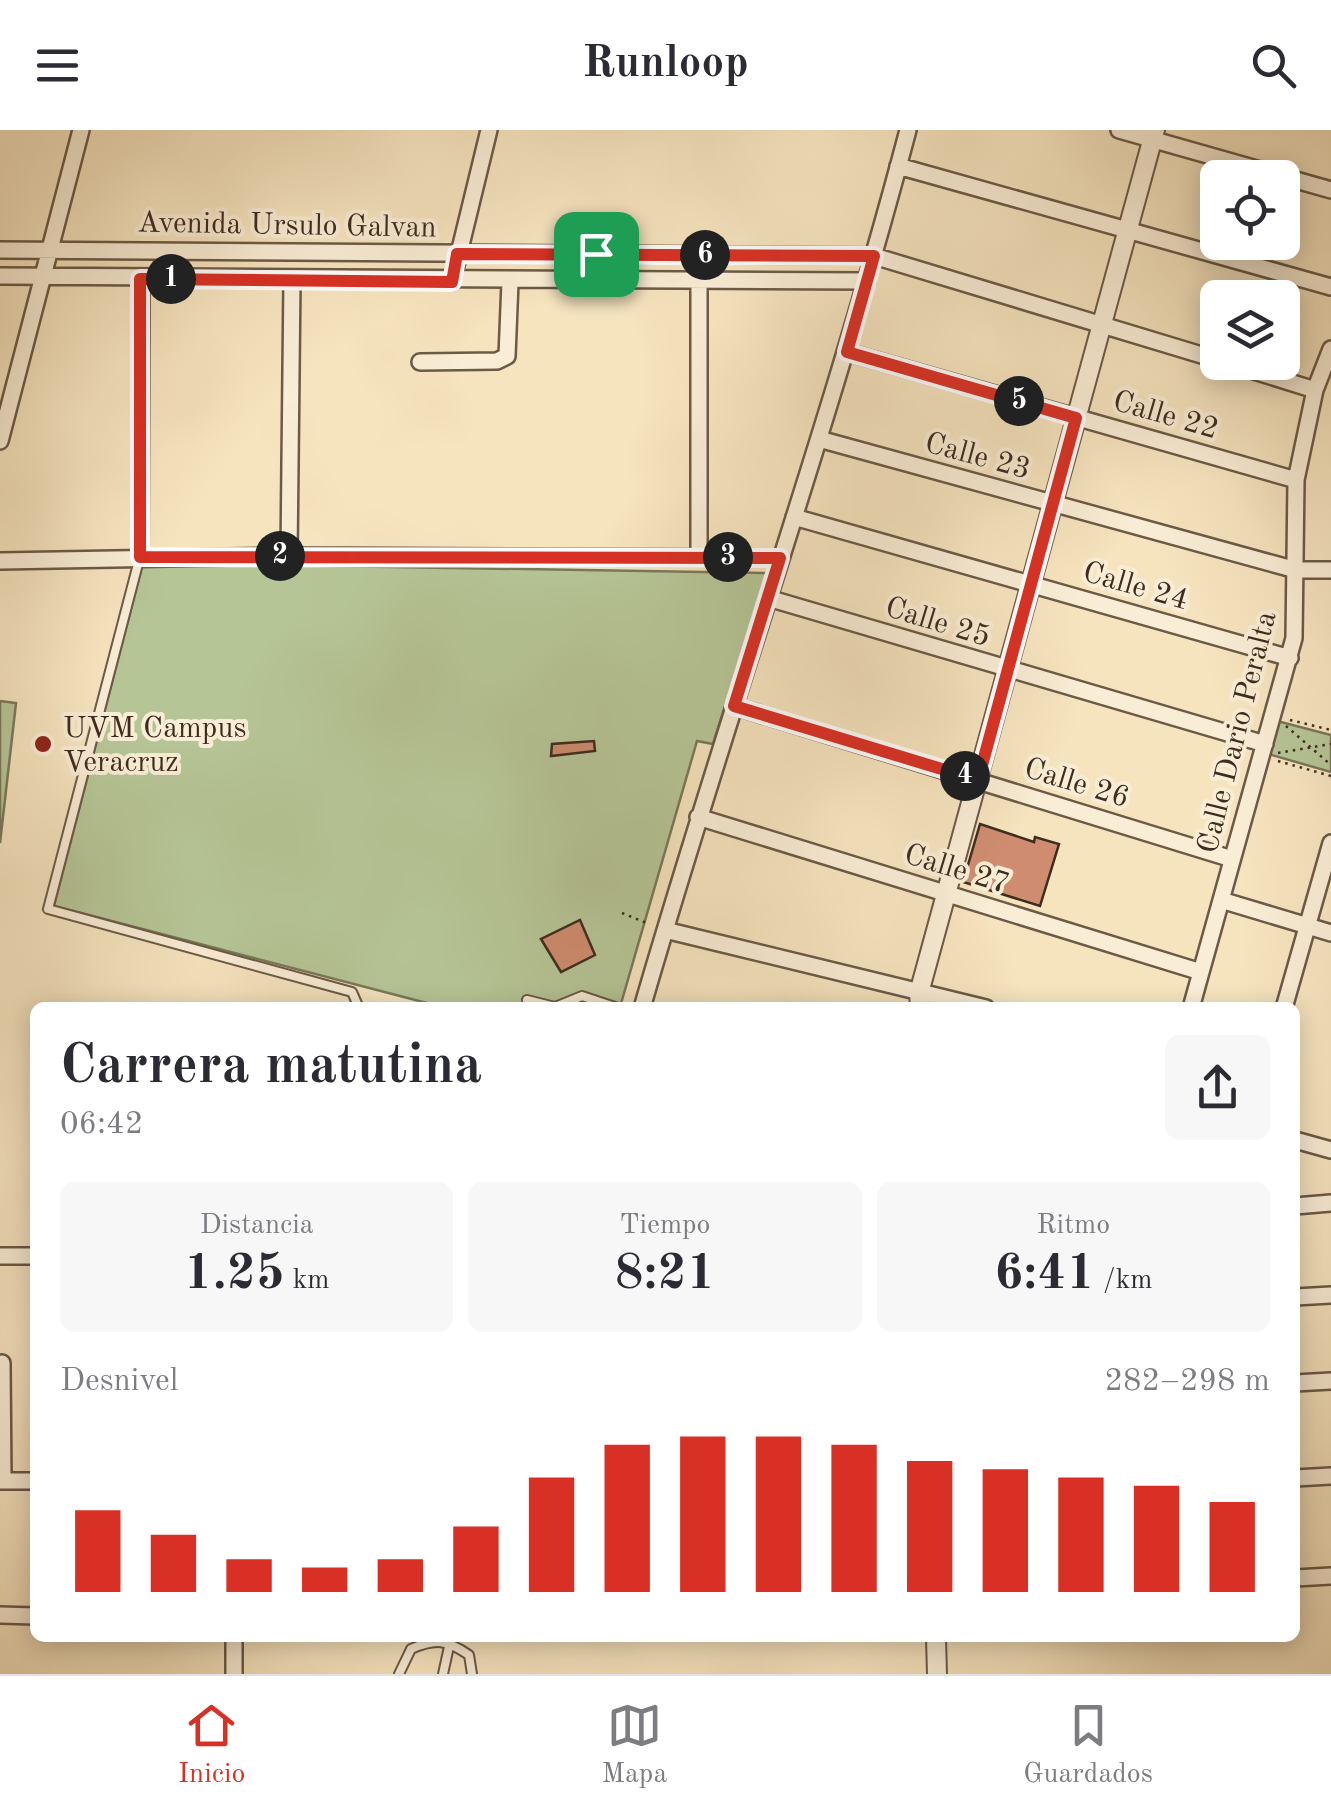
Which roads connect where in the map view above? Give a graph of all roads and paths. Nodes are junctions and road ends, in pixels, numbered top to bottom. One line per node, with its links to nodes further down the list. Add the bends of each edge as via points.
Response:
1 (82, 130): 10 (street)
2 (489, 130): 11 (street)
3 (908, 130): 6 (street)
4 (1119, 130): 5 (street)
5 (1154, 135): 7 (street); 8 (street)
6 (898, 166): 8 (street); 12 (street)
7 (1331, 190)
8 (1128, 230): 21 (street); 22 (street)
9 (0, 250): 10 (street, Avenida Ursulo Galvan)
10 (50, 250): 11 (street, Avenida Ursulo Galvan); 14 (street)
11 (457, 254): 12 (street, Avenida Ursulo Galvan); 18 (street)
12 (874, 256): 17 (street); 22 (street, Avenida Ursulo Galvan)
13 (0, 276): 14 (street, Avenida Ursulo Galvan)
14 (42, 277): 15 (street, Avenida Ursulo Galvan); 31 (street)
15 (140, 279): 16 (street, Avenida Ursulo Galvan); 37 (street)
16 (292, 279): 18 (street, Avenida Ursulo Galvan); 35 (street)
17 (867, 281): 20 (street, Avenida Ursulo Galvan); 24 (street)
18 (452, 282): 19 (street, Avenida Ursulo Galvan)
19 (510, 282): 20 (street, Avenida Ursulo Galvan); 26 (street, via 507,356)
20 (700, 282): 36 (street)
21 (1331, 287)
22 (1102, 325): 25 (street, Avenida Ursulo Galvan); 29 (street)
23 (1331, 349): 28 (street, Calle Dario Peralta)
24 (847, 352): 29 (street, Calle 22); 30 (street)
25 (1200, 355)
26 (420, 362)
27 (1283, 380): 28 (street)
28 (1315, 390): 32 (street, Calle Dario Peralta)
29 (1076, 418): 32 (street, Calle 22); 33 (street)
30 (819, 440): 33 (street, Calle 23); 34 (street)
31 (0, 441)
32 (1296, 480): 40 (street, Calle Dario Peralta)
33 (1053, 504): 40 (street, Calle 23); 42 (street)
34 (794, 517): 38 (street); 42 (street, Calle 24)
35 (289, 556): 36 (street); 37 (street)
36 (698, 556): 38 (street)
37 (140, 557): 39 (street); 67 (lane, via 48,909 352,992)
38 (780, 558): 43 (street)
39 (0, 561)
40 (1296, 570): 41 (street, Calle 23); 44 (street, Calle Dario Peralta)
41 (1331, 570)
42 (1031, 584): 44 (street, Calle 24); 45 (street)
43 (768, 598): 45 (street, Calle 25); 46 (street)
44 (1290, 658): 47 (street, Calle Dario Peralta)
45 (1007, 672): 51 (street, Calle 25); 54 (street)
46 (734, 706): 54 (street, Calle 26); 55 (street)
47 (1274, 716): 48 (path); 50 (path); 51 (street, Calle Dario Peralta)
48 (1331, 730)
49 (1331, 744): 50 (path)
50 (1311, 748): 51 (path); 52 (path)
51 (1264, 750): 53 (path); 57 (street, Calle Dario Peralta)
52 (1331, 765)
53 (1331, 776)
54 (978, 780): 57 (street, Calle 26); 58 (street)
55 (698, 817): 58 (street, Calle 27); 62 (street)
56 (1331, 843): 61 (street)
57 (1232, 859): 59 (street, Calle Dario Peralta)
58 (946, 894): 64 (street, Calle 27); 66 (street)
59 (1221, 900): 61 (street); 64 (street, Calle Dario Peralta)
60 (622, 913): 62 (path)
61 (1307, 926): 63 (street); 73 (street)
62 (665, 930): 66 (street); 71 (street)
63 (1331, 933)
64 (1200, 972): 72 (street, Calle Dario Peralta)
65 (527, 1000): 68 (lane)
66 (919, 1000)
67 (356, 1002)
68 (535, 1002)
69 (567, 1002): 70 (lane, via 582,996)
70 (600, 1002)
71 (644, 1002)
72 (1192, 1002)
73 (1286, 1002)
74 (1300, 1141): 75 (street)
75 (1331, 1150)
76 (1331, 1203): 77 (street)
77 (1300, 1206)
78 (0, 1256): 79 (street)
79 (30, 1256)
80 (1331, 1295): 81 (street)
81 (1300, 1297)
82 (2, 1363): 88 (street)
83 (1331, 1381): 84 (street)
84 (1300, 1383)
85 (1331, 1476): 86 (street)
86 (1300, 1478)
87 (30, 1480): 88 (street)
88 (1, 1481)
89 (1331, 1576): 90 (street)
90 (1300, 1578)
91 (0, 1616): 92 (street)
92 (30, 1616)
93 (234, 1642): 97 (street)
94 (427, 1642): 98 (lane, via 411,1649)
95 (450, 1642): 99 (lane); 100 (lane, via 469,1655)
96 (936, 1642): 101 (street)
97 (234, 1674)
98 (400, 1674)
99 (443, 1674)
100 (472, 1674)
101 (937, 1674)

